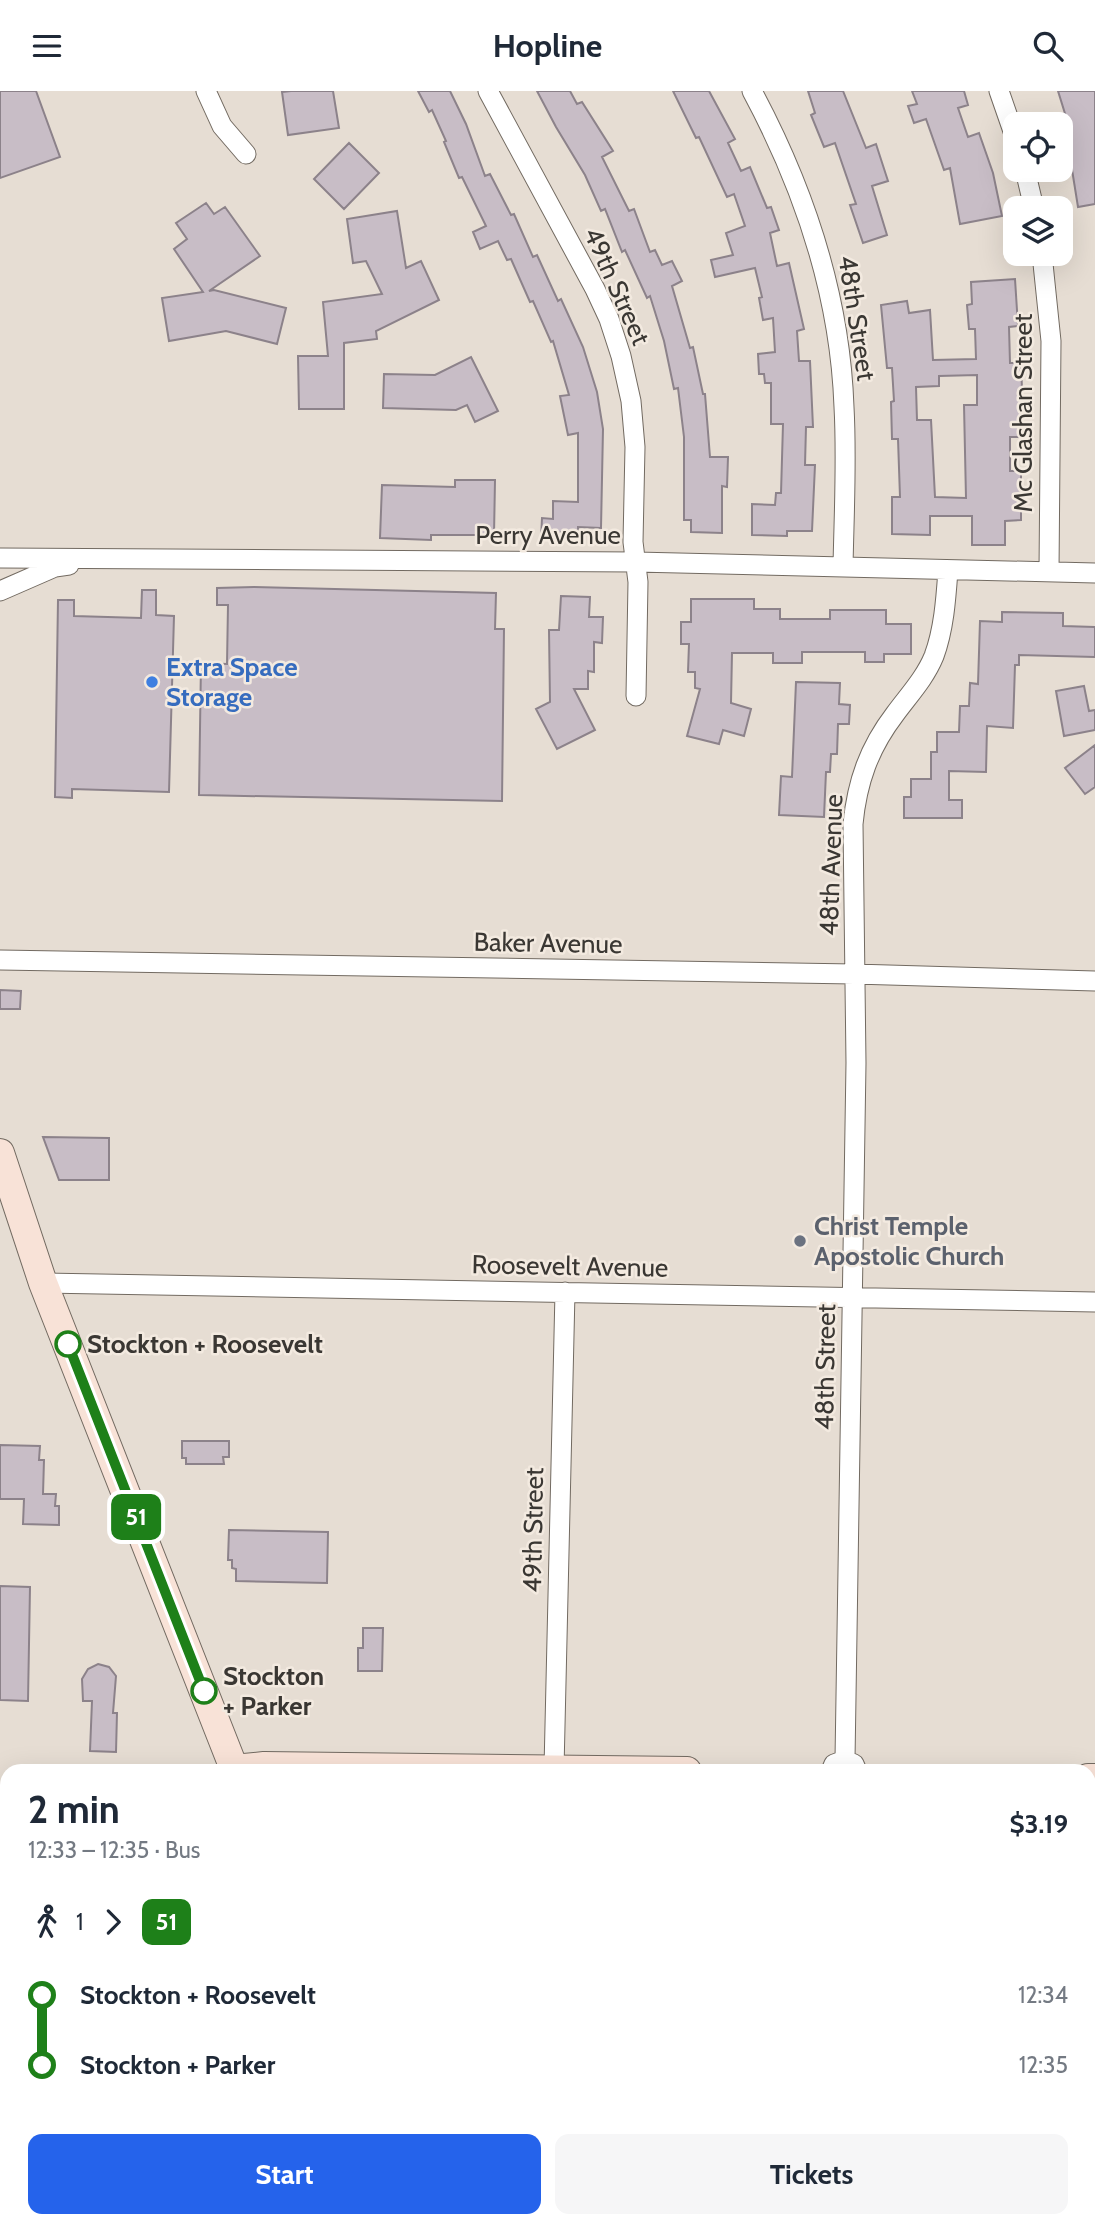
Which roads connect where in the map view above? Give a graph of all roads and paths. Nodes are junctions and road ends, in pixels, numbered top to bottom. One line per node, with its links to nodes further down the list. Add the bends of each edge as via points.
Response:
1 (206, 91): 6 (street, via 222,126)
2 (488, 91): 10 (street, 49th Street, via 595,289 621,356 635,447)
3 (752, 91): 11 (street, 48th Street, via 808,213 832,303 845,407)
4 (999, 91): 5 (street)
5 (1006, 112)
6 (246, 154)
7 (1043, 266): 13 (street, Mc Glashan Street, via 1051,341)
8 (0, 558): 9 (street, Perry Avenue)
9 (104, 558): 10 (street, Perry Avenue); 15 (street, via 55,567)
10 (636, 562): 11 (street, Perry Avenue); 16 (street, 49th Street)
11 (843, 567): 12 (street, Perry Avenue)
12 (948, 570): 13 (street, Perry Avenue); 18 (street, 48th Avenue, via 934,655 874,745 856,797)
13 (1049, 572): 14 (street, Perry Avenue)
14 (1095, 573)
15 (0, 591)
16 (636, 696)
17 (0, 960): 18 (street, Baker Avenue)
18 (854, 974): 19 (street, Baker Avenue); 23 (street, 48th Street)
19 (1095, 981)
20 (0, 1153): 21 (main road)
21 (43, 1283): 22 (street, Roosevelt Avenue); 25 (main road)
22 (565, 1292): 23 (street, Roosevelt Avenue); 26 (street, 49th Street)
23 (852, 1297): 24 (street, Roosevelt Avenue); 27 (street, 48th Street)
24 (1095, 1302)
25 (232, 1764)
26 (554, 1764)
27 (844, 1764)

